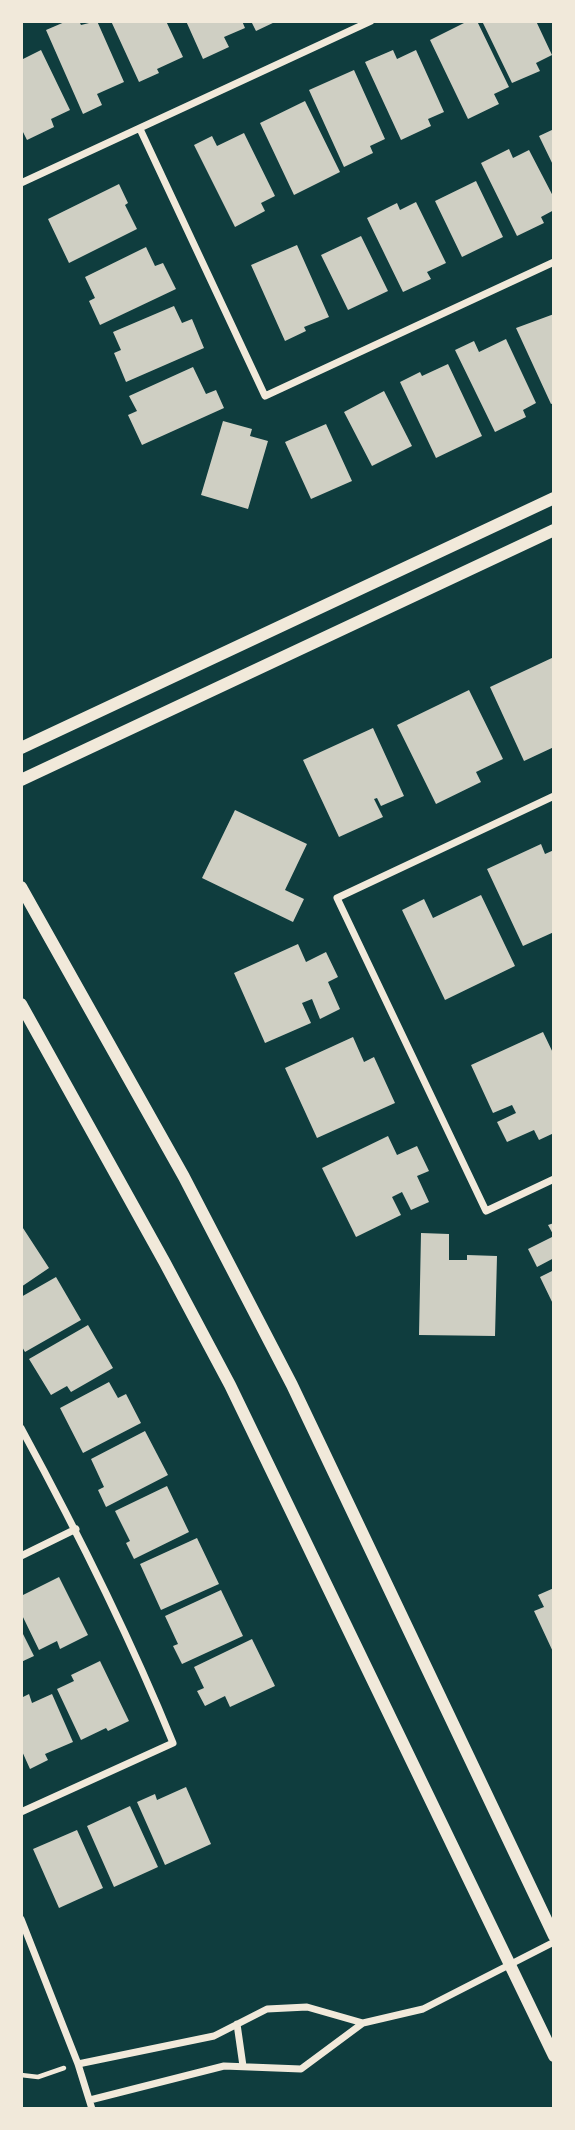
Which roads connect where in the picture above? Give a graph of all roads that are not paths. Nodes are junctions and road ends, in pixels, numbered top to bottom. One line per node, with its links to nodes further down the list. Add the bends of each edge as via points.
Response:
1 (371, 21): 2 (street)
2 (140, 129): 3 (street); 4 (street, via 265,396)
3 (21, 183)
4 (554, 262)
5 (554, 498): 7 (street)
6 (554, 530): 8 (street)
7 (21, 748)
8 (21, 780)
9 (554, 796): 12 (street, via 337,898 486,1211)
10 (21, 887): 18 (street, via 268,1337)
11 (21, 1004): 20 (street, via 217,1360)
12 (554, 1179)
13 (21, 1428): 14 (street)
14 (76, 1529): 15 (street); 16 (street, via 173,1743)
15 (21, 1556)
16 (21, 1812)
17 (21, 1919): 24 (street)
18 (554, 1936)
19 (554, 1942): 20 (street)
20 (510, 1964): 21 (street, via 423,2010); 23 (street)
21 (363, 2022): 22 (street, via 307,2007 267,2009); 25 (street, via 300,2069)
22 (237, 2024): 24 (street, via 214,2036); 25 (street)
23 (554, 2056)
24 (78, 2064): 26 (street)
25 (243, 2066): 26 (street, via 224,2066)
26 (90, 2100): 27 (street)
27 (92, 2109)

